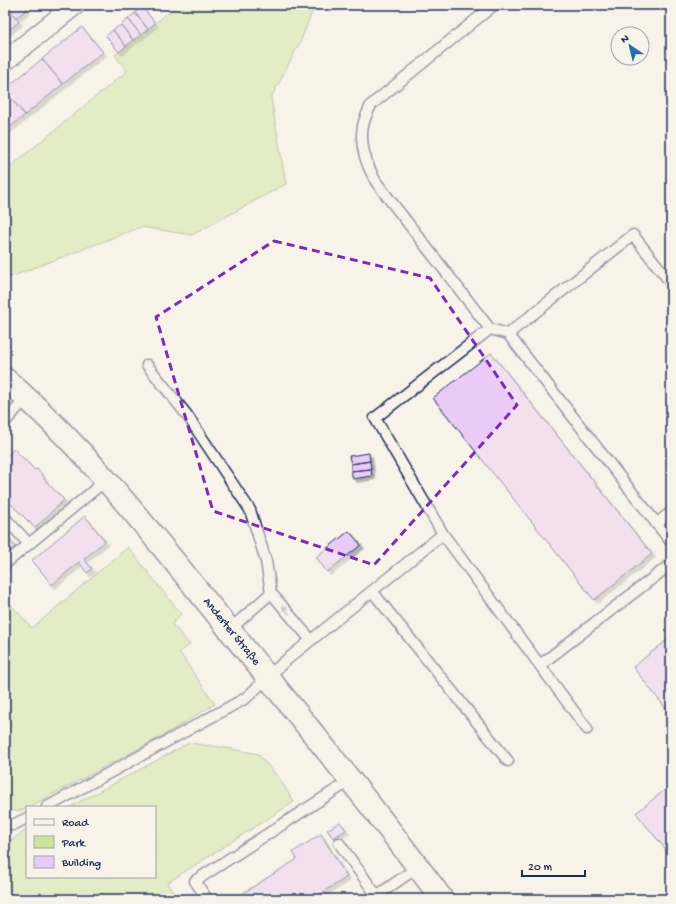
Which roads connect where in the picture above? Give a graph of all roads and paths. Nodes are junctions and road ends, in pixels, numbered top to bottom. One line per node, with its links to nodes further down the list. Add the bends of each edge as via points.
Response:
1 (75, 5): 3 (street)
2 (494, 5): 5 (lane, via 371,105 362,126 363,147 368,167 376,182)
3 (5, 62)
4 (671, 283): 6 (lane, via 634,235)
5 (490, 329): 6 (lane); 15 (lane, via 376,418)
6 (508, 334): 14 (lane)
7 (147, 365): 21 (lane, via 187,415 250,510 266,561)
8 (5, 379): 9 (main road, Anderter Straße)
9 (27, 397): 10 (lane); 11 (main road, Anderter Straße)
10 (5, 422)
11 (105, 480): 17 (lane); 22 (main road, Anderter Straße)
12 (671, 512): 14 (lane)
13 (5, 518): 17 (lane)
14 (656, 524): 16 (lane)
15 (444, 534): 20 (lane); 24 (lane)
16 (671, 542)
17 (29, 544): 18 (lane)
18 (5, 564)
19 (671, 564): 24 (lane)
20 (372, 591): 23 (lane); 27 (lane)
21 (271, 594): 22 (lane); 23 (lane, one-way to 21)
22 (229, 630): 25 (main road, Anderter Straße)
23 (311, 640): 25 (lane)
24 (540, 665): 26 (lane)
25 (268, 678): 28 (main road, Anderter Straße); 29 (lane, via 246,698)
26 (587, 729)
27 (508, 761)
28 (351, 780): 33 (main road, Anderter Straße); 35 (lane, via 195,881)
29 (49, 806)
30 (26, 819): 31 (lane, via 14,826)
31 (5, 822)
32 (339, 843): 34 (lane)
33 (418, 867): 34 (lane); 36 (main road, Anderter Straße)
34 (375, 897)
35 (207, 899)
36 (442, 899)

